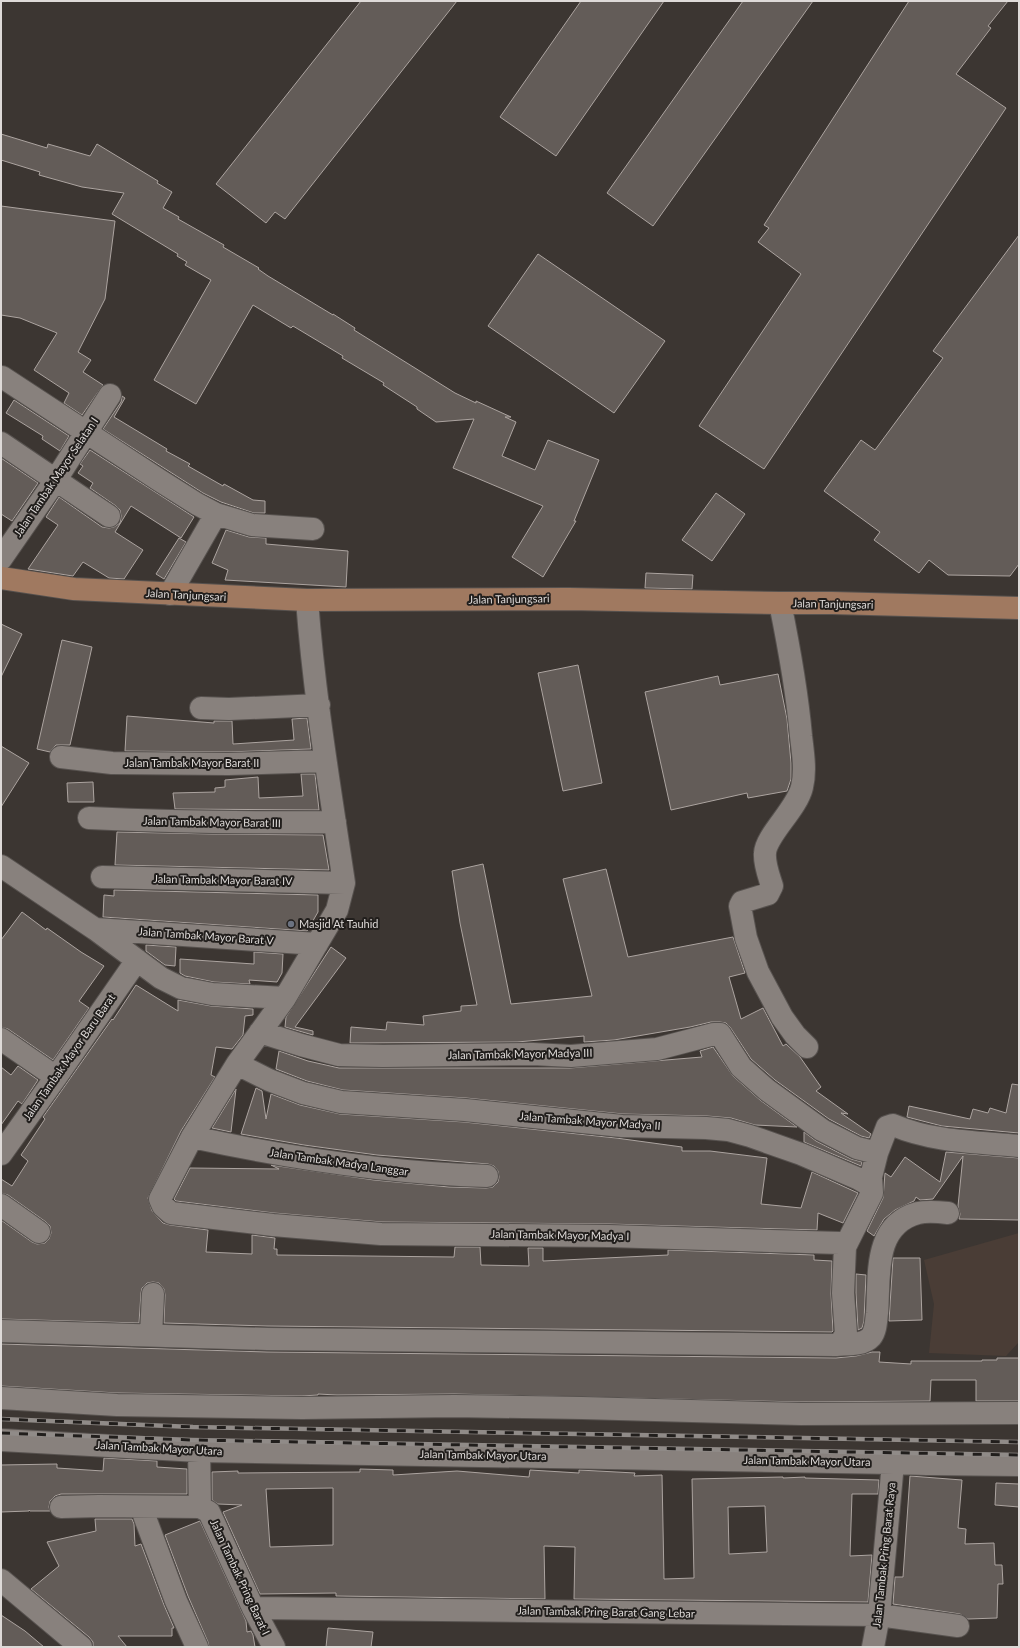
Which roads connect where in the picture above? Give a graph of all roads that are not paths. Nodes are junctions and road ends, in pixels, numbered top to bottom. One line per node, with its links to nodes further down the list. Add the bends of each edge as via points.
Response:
1 (2, 377): 3 (street)
2 (110, 395): 3 (street, Jalan Tambak Mayor Selatan I)
3 (87, 432): 5 (street, Jalan Tambak Mayor Selatan I); 6 (street)
4 (1, 443): 5 (street)
5 (56, 481): 7 (street); 9 (street, Jalan Tambak Mayor Selatan I)
6 (216, 514): 8 (street, via 252,525); 11 (street)
7 (109, 516)
8 (313, 529)
9 (1, 559)
10 (1, 578): 11 (main road, Jalan Tanjungsari, via 74,589)
11 (170, 594): 12 (main road, Jalan Tanjungsari)
12 (307, 600): 13 (main road, Jalan Tanjungsari, via 569,599); 15 (street)
13 (780, 603): 14 (main road, Jalan Tanjungsari, via 832,602); 30 (street, via 800,723 804,763 802,787 797,800 766,846 765,859 772,886 768,894 742,902 740,910 746,938 758,972 782,1017)
14 (1019, 608)
15 (319, 705): 16 (street); 18 (street)
16 (201, 708)
17 (60, 757): 18 (street, Jalan Tambak Mayor Barat II, via 112,763)
18 (325, 762): 20 (street)
19 (89, 818): 20 (street, Jalan Tambak Mayor Barat III, via 255,823)
20 (334, 822): 23 (street)
21 (1, 866): 24 (street)
22 (102, 877): 23 (street, Jalan Tambak Mayor Barat IV)
23 (344, 883): 25 (street, via 337,910)
24 (95, 929): 25 (street, Jalan Tambak Mayor Barat V); 26 (street)
25 (317, 944): 27 (street)
26 (136, 960): 27 (street, via 161,978 181,988 212,994); 32 (street, Jalan Tambak Mayor Baru Barat)
27 (285, 998): 28 (street)
28 (260, 1032): 31 (street); 35 (street, Jalan Tambak Mayor Madya III, via 339,1055 383,1056 571,1056 657,1049 720,1034 741,1067 767,1090 822,1130)
29 (1, 1039): 32 (street)
30 (807, 1047)
31 (237, 1064): 33 (street); 38 (street, Jalan Tambak Mayor Madya II, via 303,1093 341,1102 464,1110 622,1126 728,1130 801,1154)
32 (56, 1077): 36 (street, Jalan Tambak Mayor Baru Barat)
33 (192, 1137): 37 (street, Jalan Tambak Madya Langgar, via 366,1167); 42 (street, Jalan Tambak Mayor Madya I, via 160,1199 171,1213 381,1234 830,1241 840,1243)
34 (1019, 1146): 35 (street, via 932,1138 893,1125 888,1126)
35 (867, 1150): 38 (street, via 873,1166)
36 (1, 1154)
37 (487, 1176)
38 (871, 1186): 42 (street, via 872,1193)
39 (1, 1205): 41 (street)
40 (948, 1213): 46 (street, via 918,1213 907,1217 890,1231 883,1243 872,1336 861,1343)
41 (39, 1232)
42 (844, 1247): 46 (street, via 843,1293 846,1334)
43 (153, 1294): 45 (street)
44 (1, 1331): 45 (street)
45 (151, 1335): 46 (street, via 267,1339)
46 (836, 1345)
47 (1, 1398): 48 (street, via 117,1405 302,1408 454,1406 802,1414)
48 (1019, 1413)
49 (1, 1440): 50 (street, Jalan Tambak Mayor Utara)
50 (199, 1451): 51 (street, Jalan Tambak Mayor Utara); 55 (street)
51 (893, 1463): 52 (street, Jalan Tambak Mayor Utara); 58 (street, Jalan Tambak Pring Barat Raya)
52 (1019, 1465)
53 (61, 1507): 54 (street)
54 (141, 1507): 55 (street); 61 (street, via 176,1600)
55 (200, 1508): 57 (street, Jalan Tambak Pring Barat I, via 209,1512)
56 (1, 1580): 60 (street)
57 (254, 1608): 58 (street, Jalan Tambak Pring Barat Gang Lebar); 62 (street, Jalan Tambak Pring Barat I)
58 (879, 1615): 59 (street, Jalan Tambak Pring Barat Gang Lebar); 63 (street, Jalan Tambak Pring Barat Raya)
59 (958, 1626)
60 (81, 1647)
61 (197, 1647)
62 (274, 1647)
63 (873, 1647)

